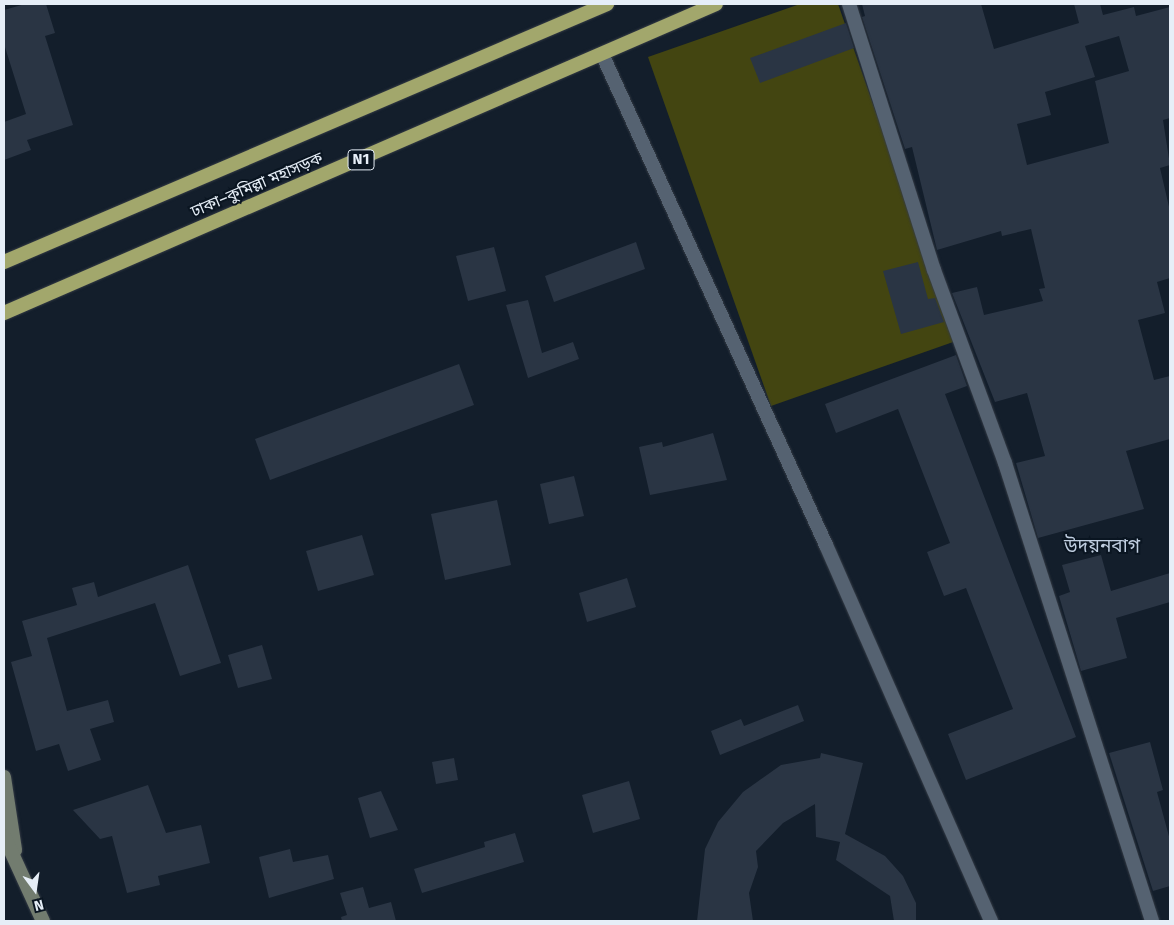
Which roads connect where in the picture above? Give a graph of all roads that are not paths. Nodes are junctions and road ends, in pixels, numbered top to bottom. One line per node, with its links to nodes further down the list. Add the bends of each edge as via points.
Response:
1 (603, 4): 5 (highway, ঢাকা–কুমিল্লা মহাসড়ক)
2 (716, 4): 4 (highway, ঢাকা–কুমিল্লা মহাসড়ক / N1)
3 (849, 4): 13 (street, via 934,270 1005,463)
4 (602, 54): 6 (highway, ঢাকা–কুমিল্লা মহাসড়ক / N1); 12 (street, via 826,545)
5 (4, 262)
6 (4, 314)
7 (4, 776): 10 (main road)
8 (4, 836): 10 (main road)
9 (4, 854): 10 (main road)
10 (18, 868): 11 (main road)
11 (43, 921)
12 (992, 921)
13 (1152, 921)

